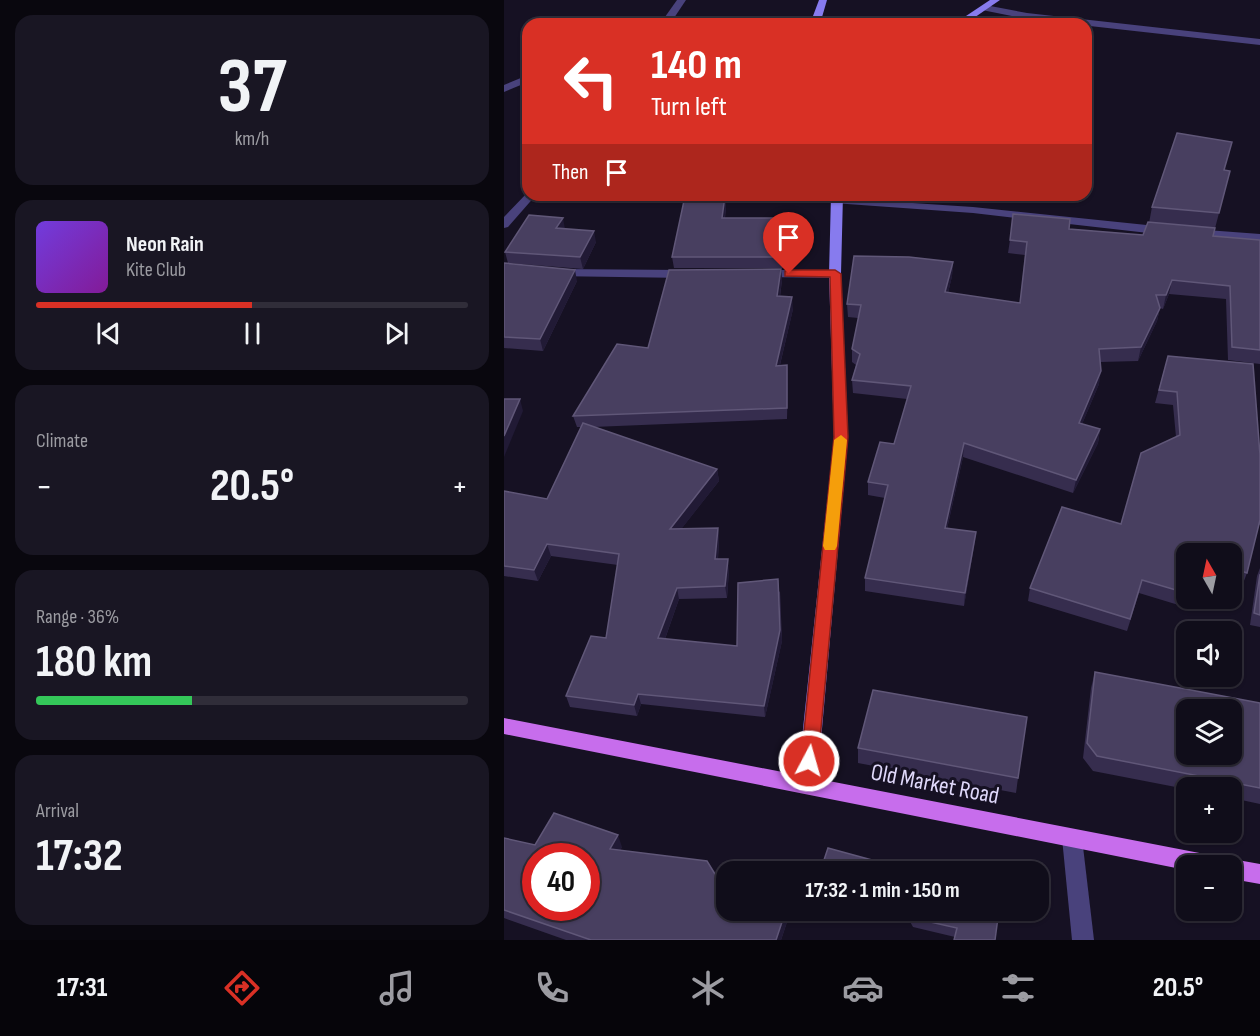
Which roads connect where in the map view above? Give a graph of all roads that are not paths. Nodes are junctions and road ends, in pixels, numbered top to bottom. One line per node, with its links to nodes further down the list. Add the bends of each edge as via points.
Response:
1 (682, 0): 5 (street)
2 (823, 0): 6 (street)
3 (996, 0): 4 (street)
4 (985, 8): 7 (street); 8 (street)
5 (669, 18)
6 (817, 18)
7 (969, 18)
8 (1046, 18)
9 (1092, 23): 10 (street)
10 (1260, 42)
11 (522, 81): 12 (street)
12 (504, 89)
13 (523, 201): 16 (street)
14 (837, 201): 22 (street)
15 (871, 201): 18 (street)
16 (509, 212): 17 (street)
17 (504, 224)
18 (1260, 238)
19 (537, 271): 20 (street, via 582,275)
20 (697, 274)
21 (743, 274): 22 (street)
22 (835, 274): 24 (street, via 841,437)
23 (504, 726): 24 (main road, Old Market Road)
24 (807, 784): 25 (main road, Old Market Road)
25 (1071, 838): 26 (main road, Old Market Road); 29 (street)
26 (1176, 858)
27 (1242, 871): 28 (main road)
28 (1260, 874)
29 (1083, 940)

